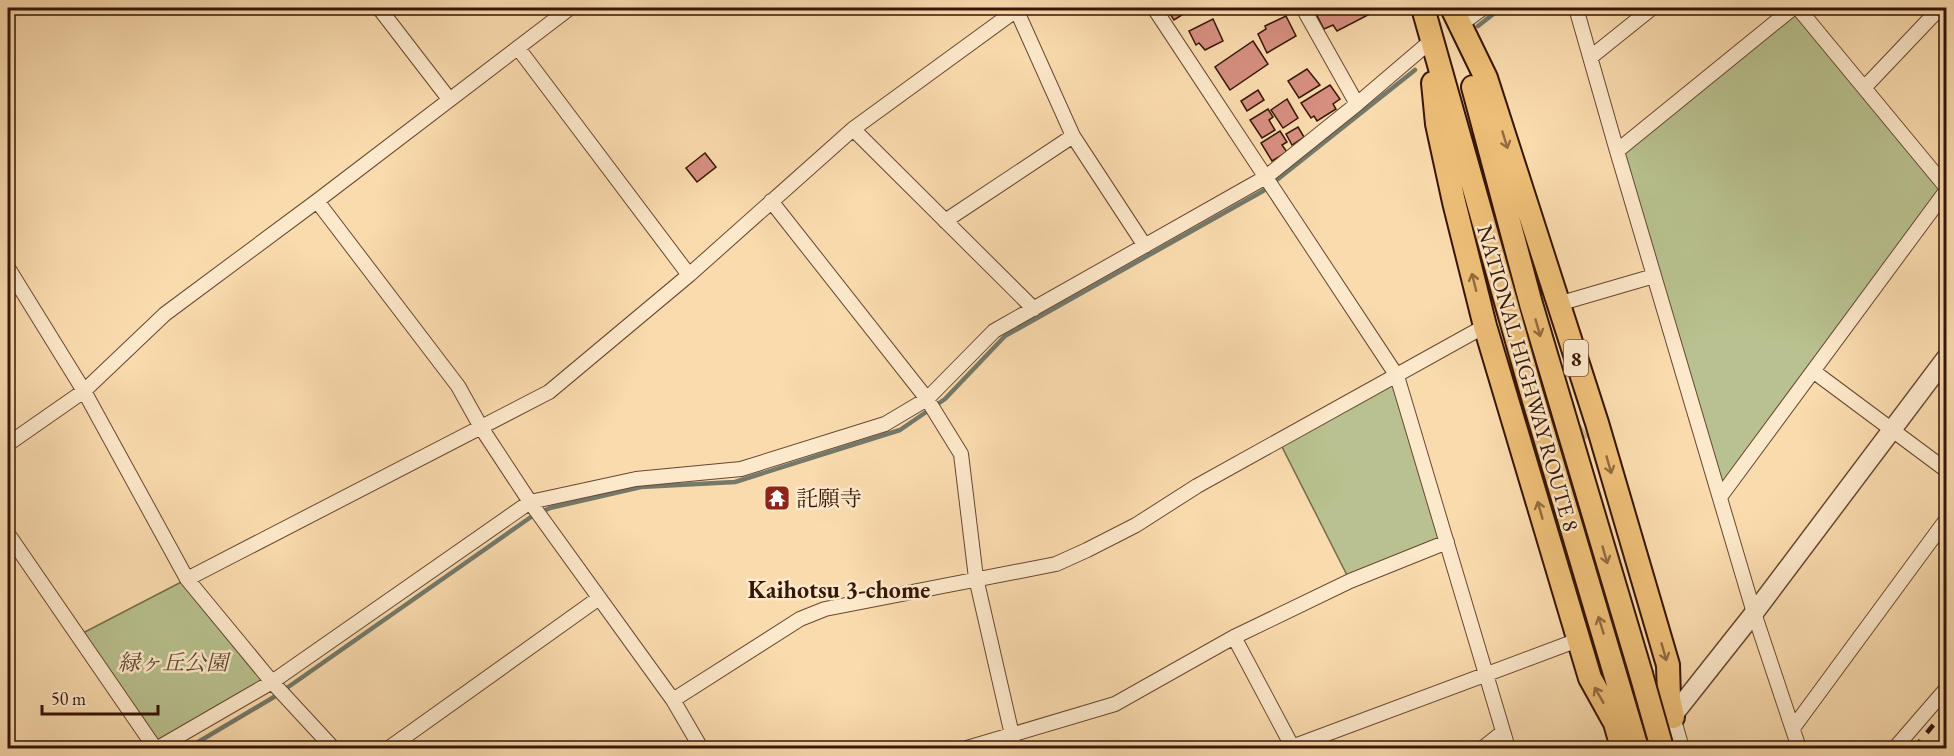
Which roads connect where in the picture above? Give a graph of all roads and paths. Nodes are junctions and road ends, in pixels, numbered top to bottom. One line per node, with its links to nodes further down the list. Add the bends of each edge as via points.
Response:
1 (379, 8): 17 (street)
2 (570, 8): 14 (street)
3 (1016, 8): 19 (street); 20 (street)
4 (1154, 8): 22 (street)
5 (1304, 8): 18 (street)
6 (1423, 8): 13 (highway, NATIONAL HIGHWAY ROUTE 8)
7 (1483, 8): 12 (street)
8 (1576, 8): 15 (street)
9 (1652, 8): 15 (street)
10 (1796, 8): 16 (street); 21 (street)
11 (1940, 8): 16 (street)
12 (1455, 17): 31 (highway, 8, one-way to 31, via 1486,78); 72 (highway, NATIONAL HIGHWAY ROUTE 8 / 8, one-way to 72, bridge, via 1531,304)
13 (1432, 40): 18 (street); 33 (highway, one-way to 13, via 1437,124); 71 (highway, NATIONAL HIGHWAY ROUTE 8, one-way to 13, via 1532,394)
14 (518, 48): 17 (street); 29 (street)
15 (1591, 57): 21 (street)
16 (1864, 87): 23 (street)
17 (449, 99): 24 (street)
18 (1356, 104): 22 (street)
19 (853, 129): 25 (street); 26 (street)
20 (1073, 136): 26 (street); 27 (street)
21 (1617, 151): 30 (street)
22 (1266, 177): 27 (street); 36 (street)
23 (1947, 189): 35 (street)
24 (317, 201): 37 (street, via 165,314); 39 (street, via 458,386)
25 (771, 201): 29 (street); 38 (street)
26 (945, 221): 32 (street)
27 (1144, 246): 32 (street)
28 (8, 268): 37 (street)
29 (689, 275): 39 (street, via 549,392)
30 (1654, 276): 31 (street); 43 (street)
31 (1558, 304): 58 (highway, 8, one-way to 58, via 1591,427 1668,665)
32 (1034, 309): 38 (street, via 994,331)
33 (1485, 326): 36 (street); 53 (highway, one-way to 33, via 1535,464)
34 (1947, 358): 40 (street)
35 (1813, 371): 40 (street); 43 (street)
36 (1397, 376): 47 (street); 48 (street, via 1087,550 1056,564)
37 (84, 391): 41 (street); 49 (street)
38 (927, 399): 44 (street, via 885,424 741,469 636,479); 48 (street, via 961,454)
39 (482, 429): 44 (street); 49 (street)
40 (1893, 430): 42 (street); 51 (street)
41 (8, 444)
42 (1947, 470)
43 (1720, 497): 51 (street)
44 (530, 502): 50 (street); 55 (street)
45 (1947, 520): 59 (street)
46 (8, 534): 62 (street)
47 (1447, 542): 52 (street, via 1350,581); 54 (street)
48 (976, 578): 57 (street, via 825,609 800,619); 61 (street)
49 (187, 579): 55 (street)
50 (599, 598): 57 (street); 64 (street)
51 (1754, 613): 58 (street); 59 (street)
52 (1234, 637): 61 (street, via 1115,704); 67 (street)
53 (1578, 640): 54 (street); 70 (highway, one-way to 53, via 1615,723 1590,678)
54 (1486, 675): 60 (street); 67 (street)
55 (272, 682): 62 (street); 63 (street)
56 (1947, 689): 75 (street)
57 (674, 700): 65 (street)
58 (1673, 717): 71 (street); 73 (street)
59 (1793, 728): 74 (street)
60 (1503, 732): 68 (street); 69 (street)
61 (1013, 742): 66 (street)
62 (156, 748)
63 (333, 748)
64 (390, 748)
65 (701, 748)
66 (967, 748)
67 (1291, 748)
68 (1484, 748)
69 (1508, 748)
70 (1622, 748)
71 (1639, 748)
72 (1662, 748)
73 (1682, 748)
74 (1799, 748)
75 (1895, 748)

